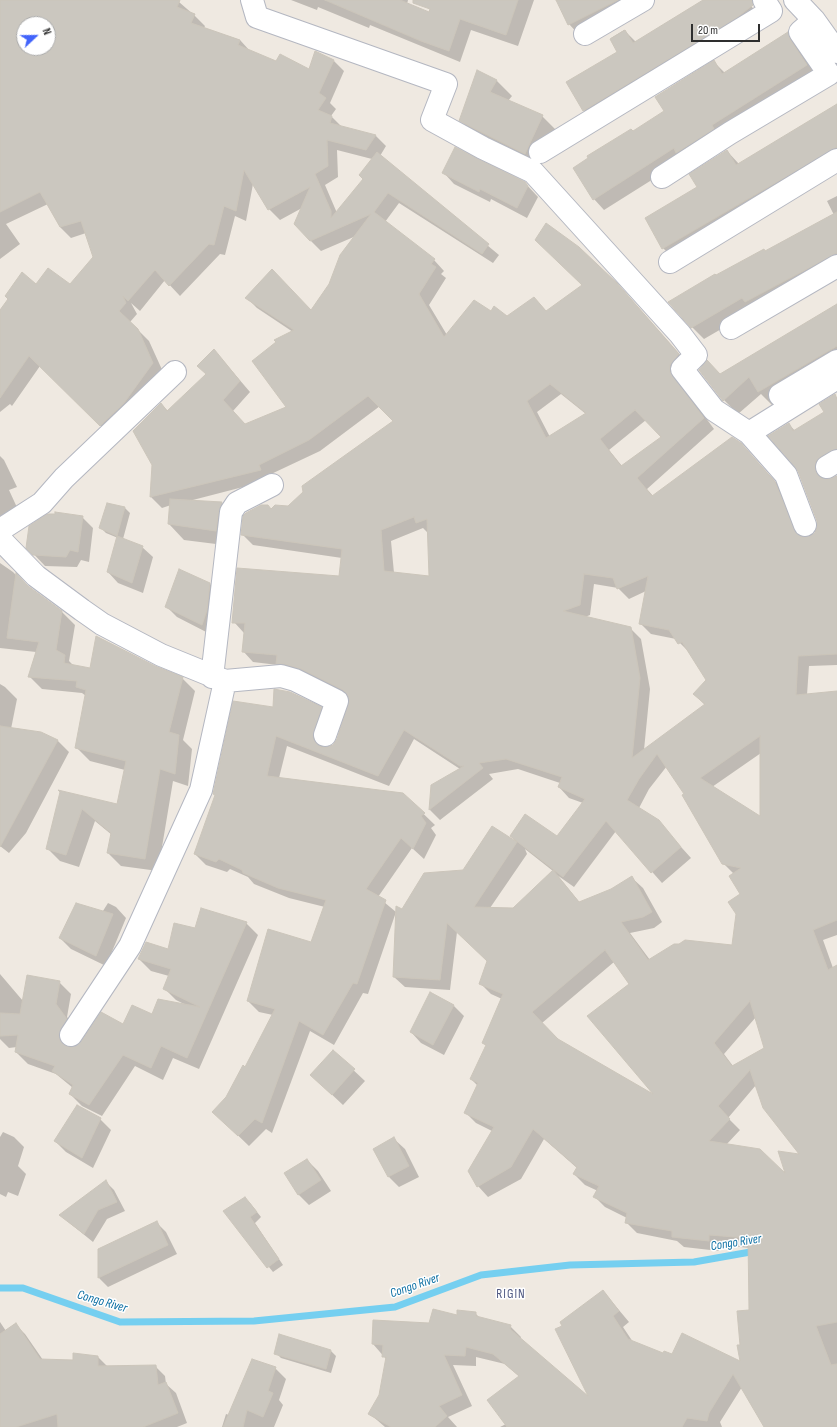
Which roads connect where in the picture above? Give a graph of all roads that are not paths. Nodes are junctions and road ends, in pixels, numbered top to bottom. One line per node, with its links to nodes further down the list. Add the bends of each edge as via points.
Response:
1 (252, 0): 18 (street, via 257,16 446,84 432,120 533,172 688,344 696,355 682,369 714,410)
2 (643, 0): 6 (street)
3 (764, 0): 8 (street, via 771,11)
4 (795, 0): 5 (street)
5 (814, 20): 7 (street); 10 (street, via 800,32 829,74)
6 (584, 34)
7 (837, 52)
8 (540, 152)
9 (837, 160): 11 (street)
10 (662, 177)
11 (670, 262)
12 (837, 266): 13 (street)
13 (731, 328)
14 (837, 360): 17 (street)
15 (175, 372): 21 (street, via 64,478 42,503)
16 (837, 378): 18 (street)
17 (780, 395)
18 (749, 433): 20 (street, via 786,475)
19 (272, 486): 23 (street, via 238,503 231,512)
20 (805, 525)
21 (0, 530)
22 (0, 539): 23 (street, via 36,576 102,624 161,655)
23 (218, 679): 24 (street, via 281,676 295,680 337,702); 25 (street, via 201,790 130,946)
24 (325, 735)
25 (71, 1035)

